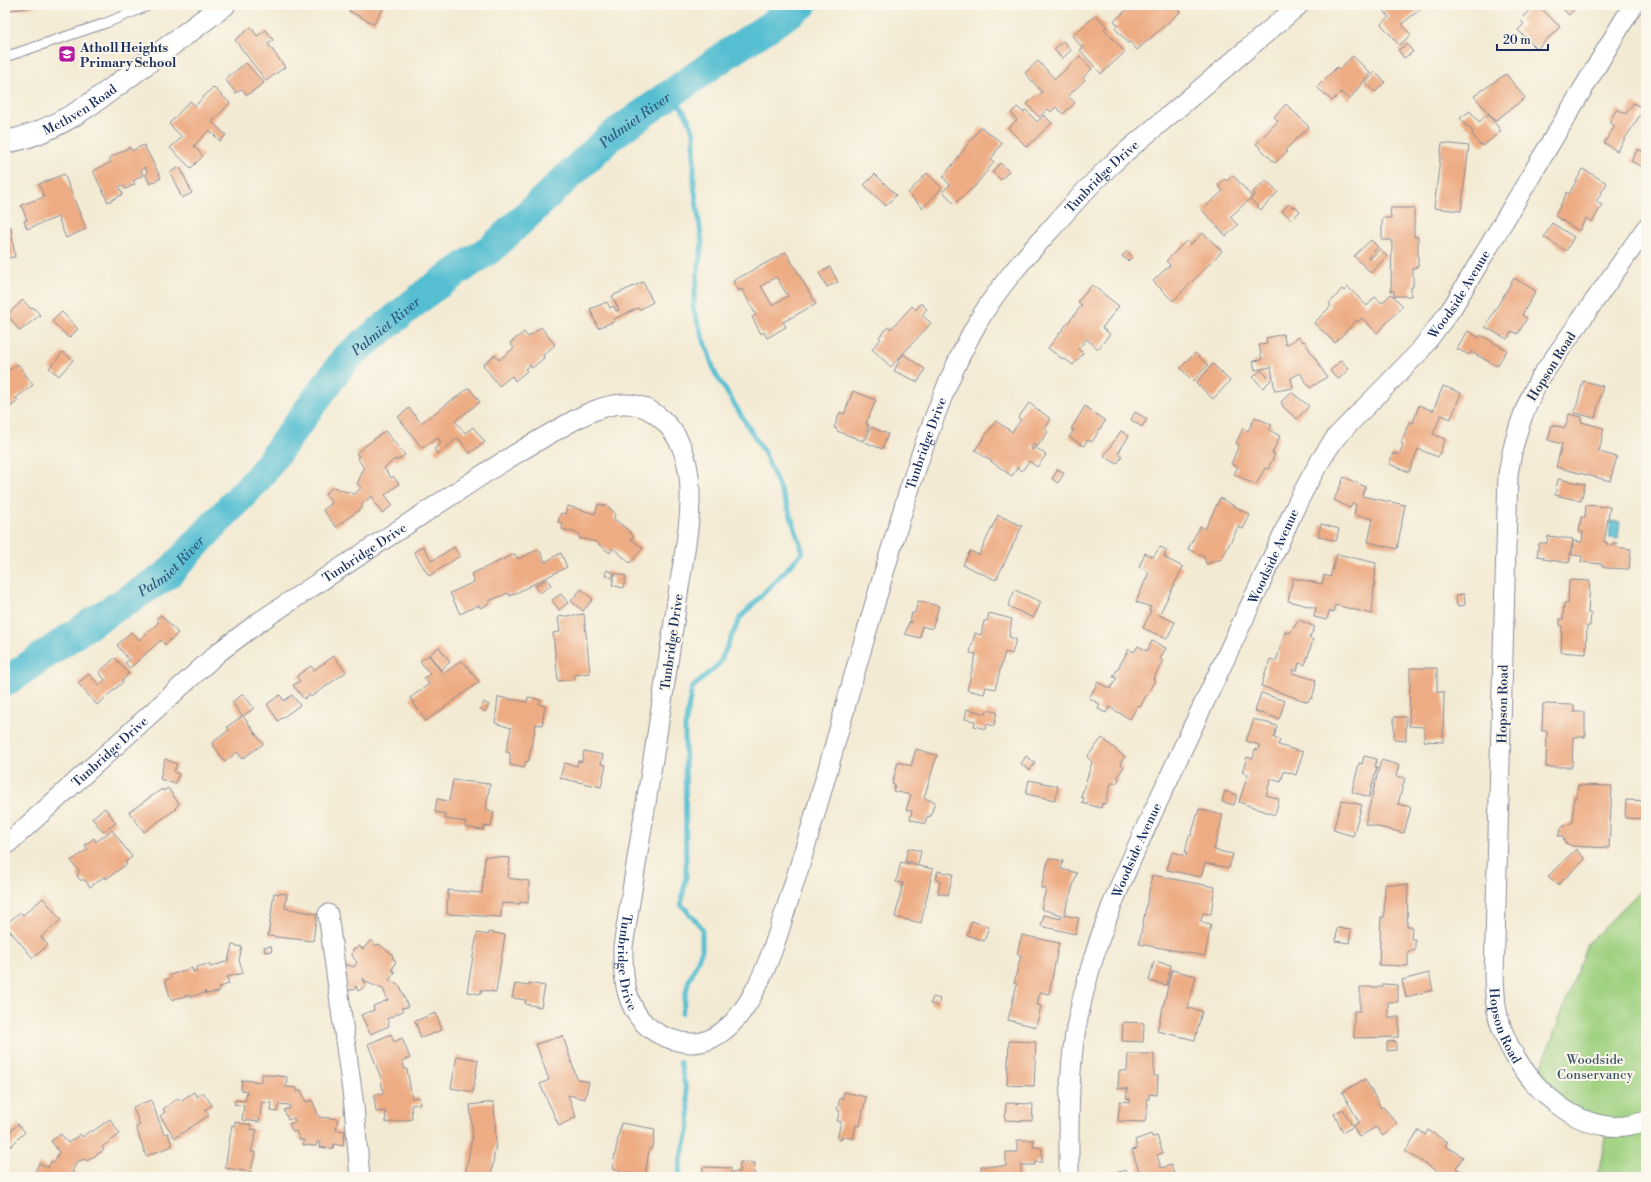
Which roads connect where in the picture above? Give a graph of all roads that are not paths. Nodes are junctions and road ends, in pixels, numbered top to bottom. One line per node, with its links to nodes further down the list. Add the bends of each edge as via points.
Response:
1 (150, 5): 5 (lane)
2 (1299, 5): 8 (street, Tunbridge Drive, via 1108,167 1024,258 980,319 943,391 904,506 802,857 772,951 749,1002 723,1031 708,1040 690,1044 659,1035 636,1015 628,1001 624,985 623,947 672,638 689,512 690,484 682,446 672,430 646,407 636,404 607,406 587,413 517,452 259,622 220,652)
3 (1633, 5): 12 (street, Woodside Avenue, via 1452,308 1419,352 1334,440 1318,461 1293,512 1137,845 1104,923 1090,969 1075,1035 1069,1124)
4 (213, 10): 6 (street, Methven Road, via 66,121 19,140)
5 (5, 58)
6 (5, 142)
7 (1646, 228): 10 (street, Hopson Road, via 1540,378 1528,400 1512,447 1508,475 1494,976 1495,1005 1501,1029 1518,1063 1545,1095 1588,1121 1625,1126)
8 (5, 846)
9 (328, 914): 11 (street, via 354,1106)
10 (1646, 1121)
11 (360, 1177)
12 (1069, 1177)

